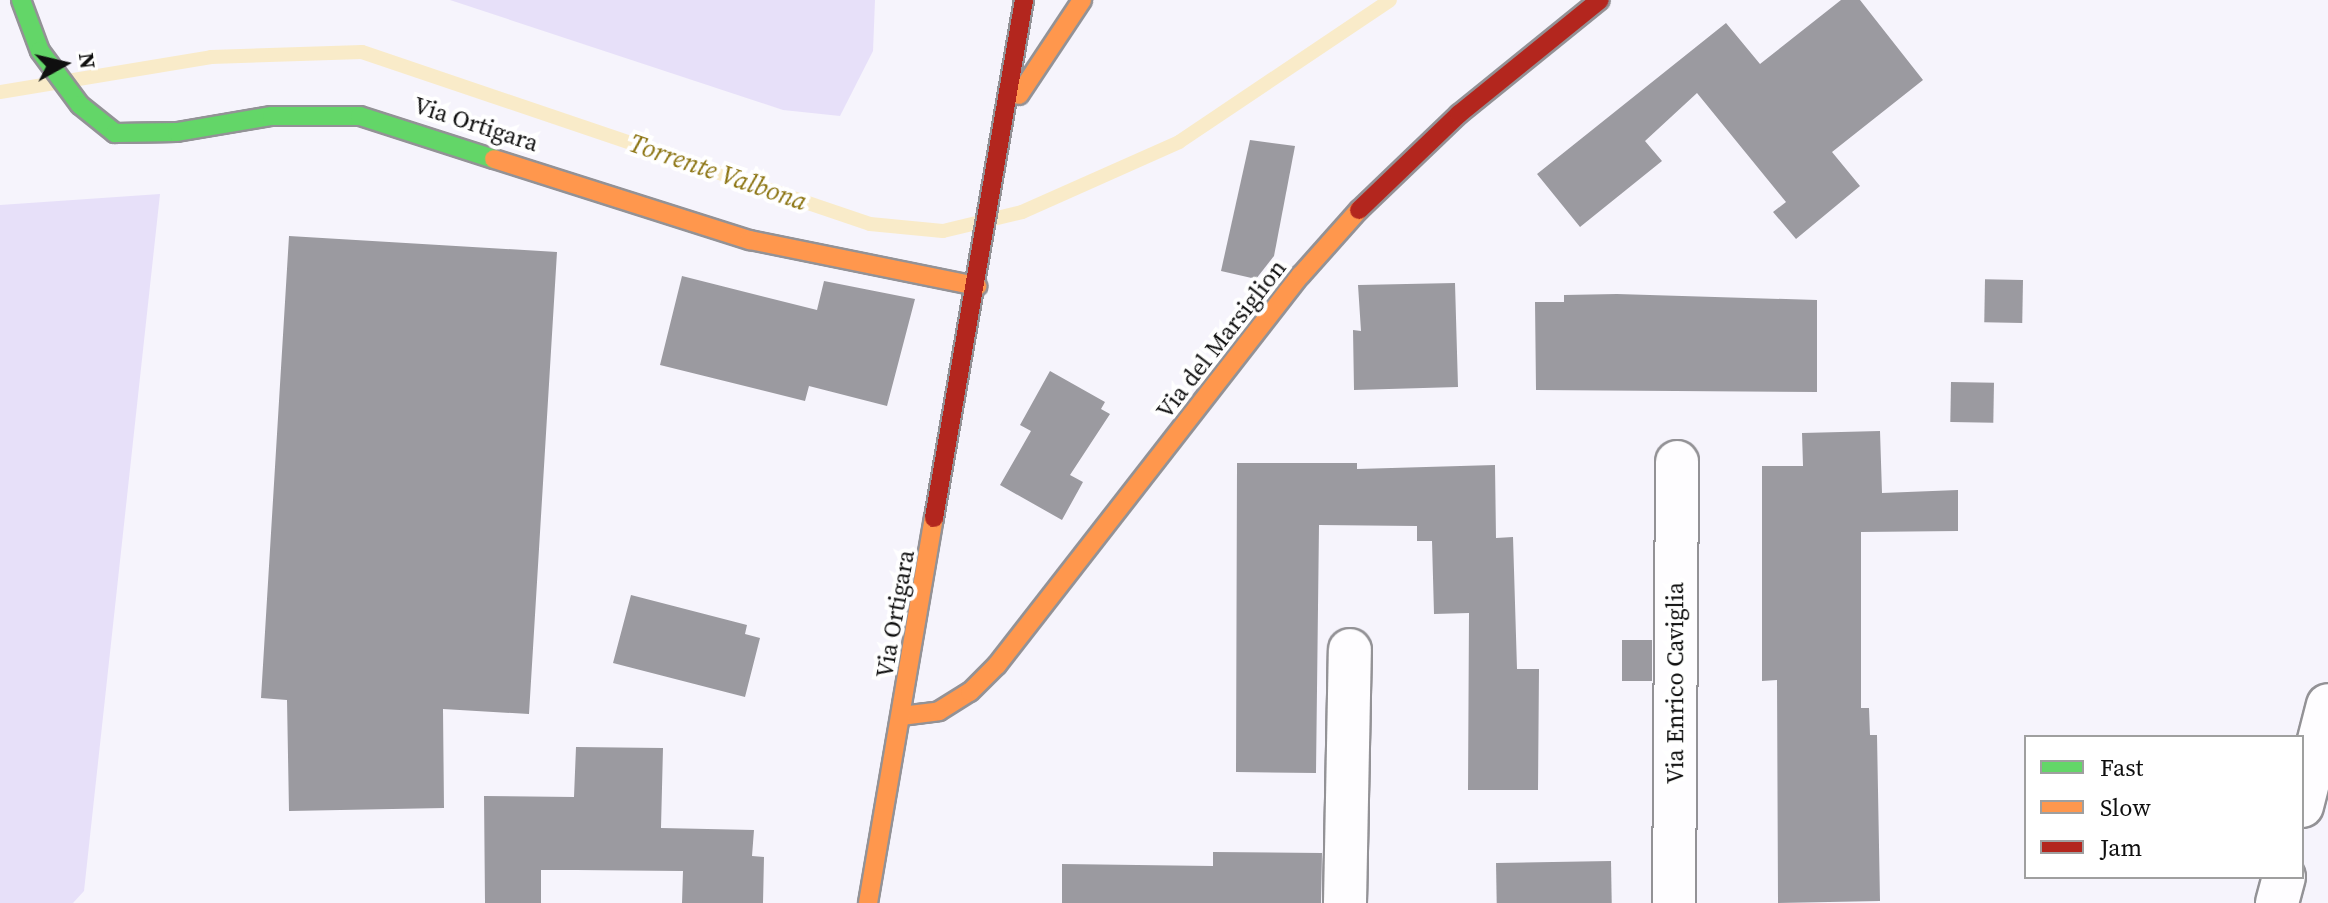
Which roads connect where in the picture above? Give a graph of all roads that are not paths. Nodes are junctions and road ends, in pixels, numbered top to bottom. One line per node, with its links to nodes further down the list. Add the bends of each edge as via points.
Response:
1 (21, 0): 6 (street, Via Ortigara, via 40,51 80,105 115,133 135,136 272,116 360,116 750,240)
2 (1024, 0): 5 (street, Via Ortigara)
3 (1082, 0): 5 (street, via 1039,58)
4 (1600, 0): 10 (street, Via del Marsiglion, via 1459,114 1375,193 1301,275 997,665 970,692 939,711)
5 (1007, 118): 6 (street, Via Ortigara)
6 (977, 286): 10 (street, Via Ortigara)
7 (1677, 462): 15 (street, Via Enrico Caviglia)
8 (1350, 650): 14 (street)
9 (2328, 705): 11 (street)
10 (901, 716): 13 (street, Via Ortigara)
11 (2304, 798)
12 (2283, 879): 16 (street)
13 (868, 903)
14 (1345, 903)
15 (1674, 903)
16 (2277, 903)

